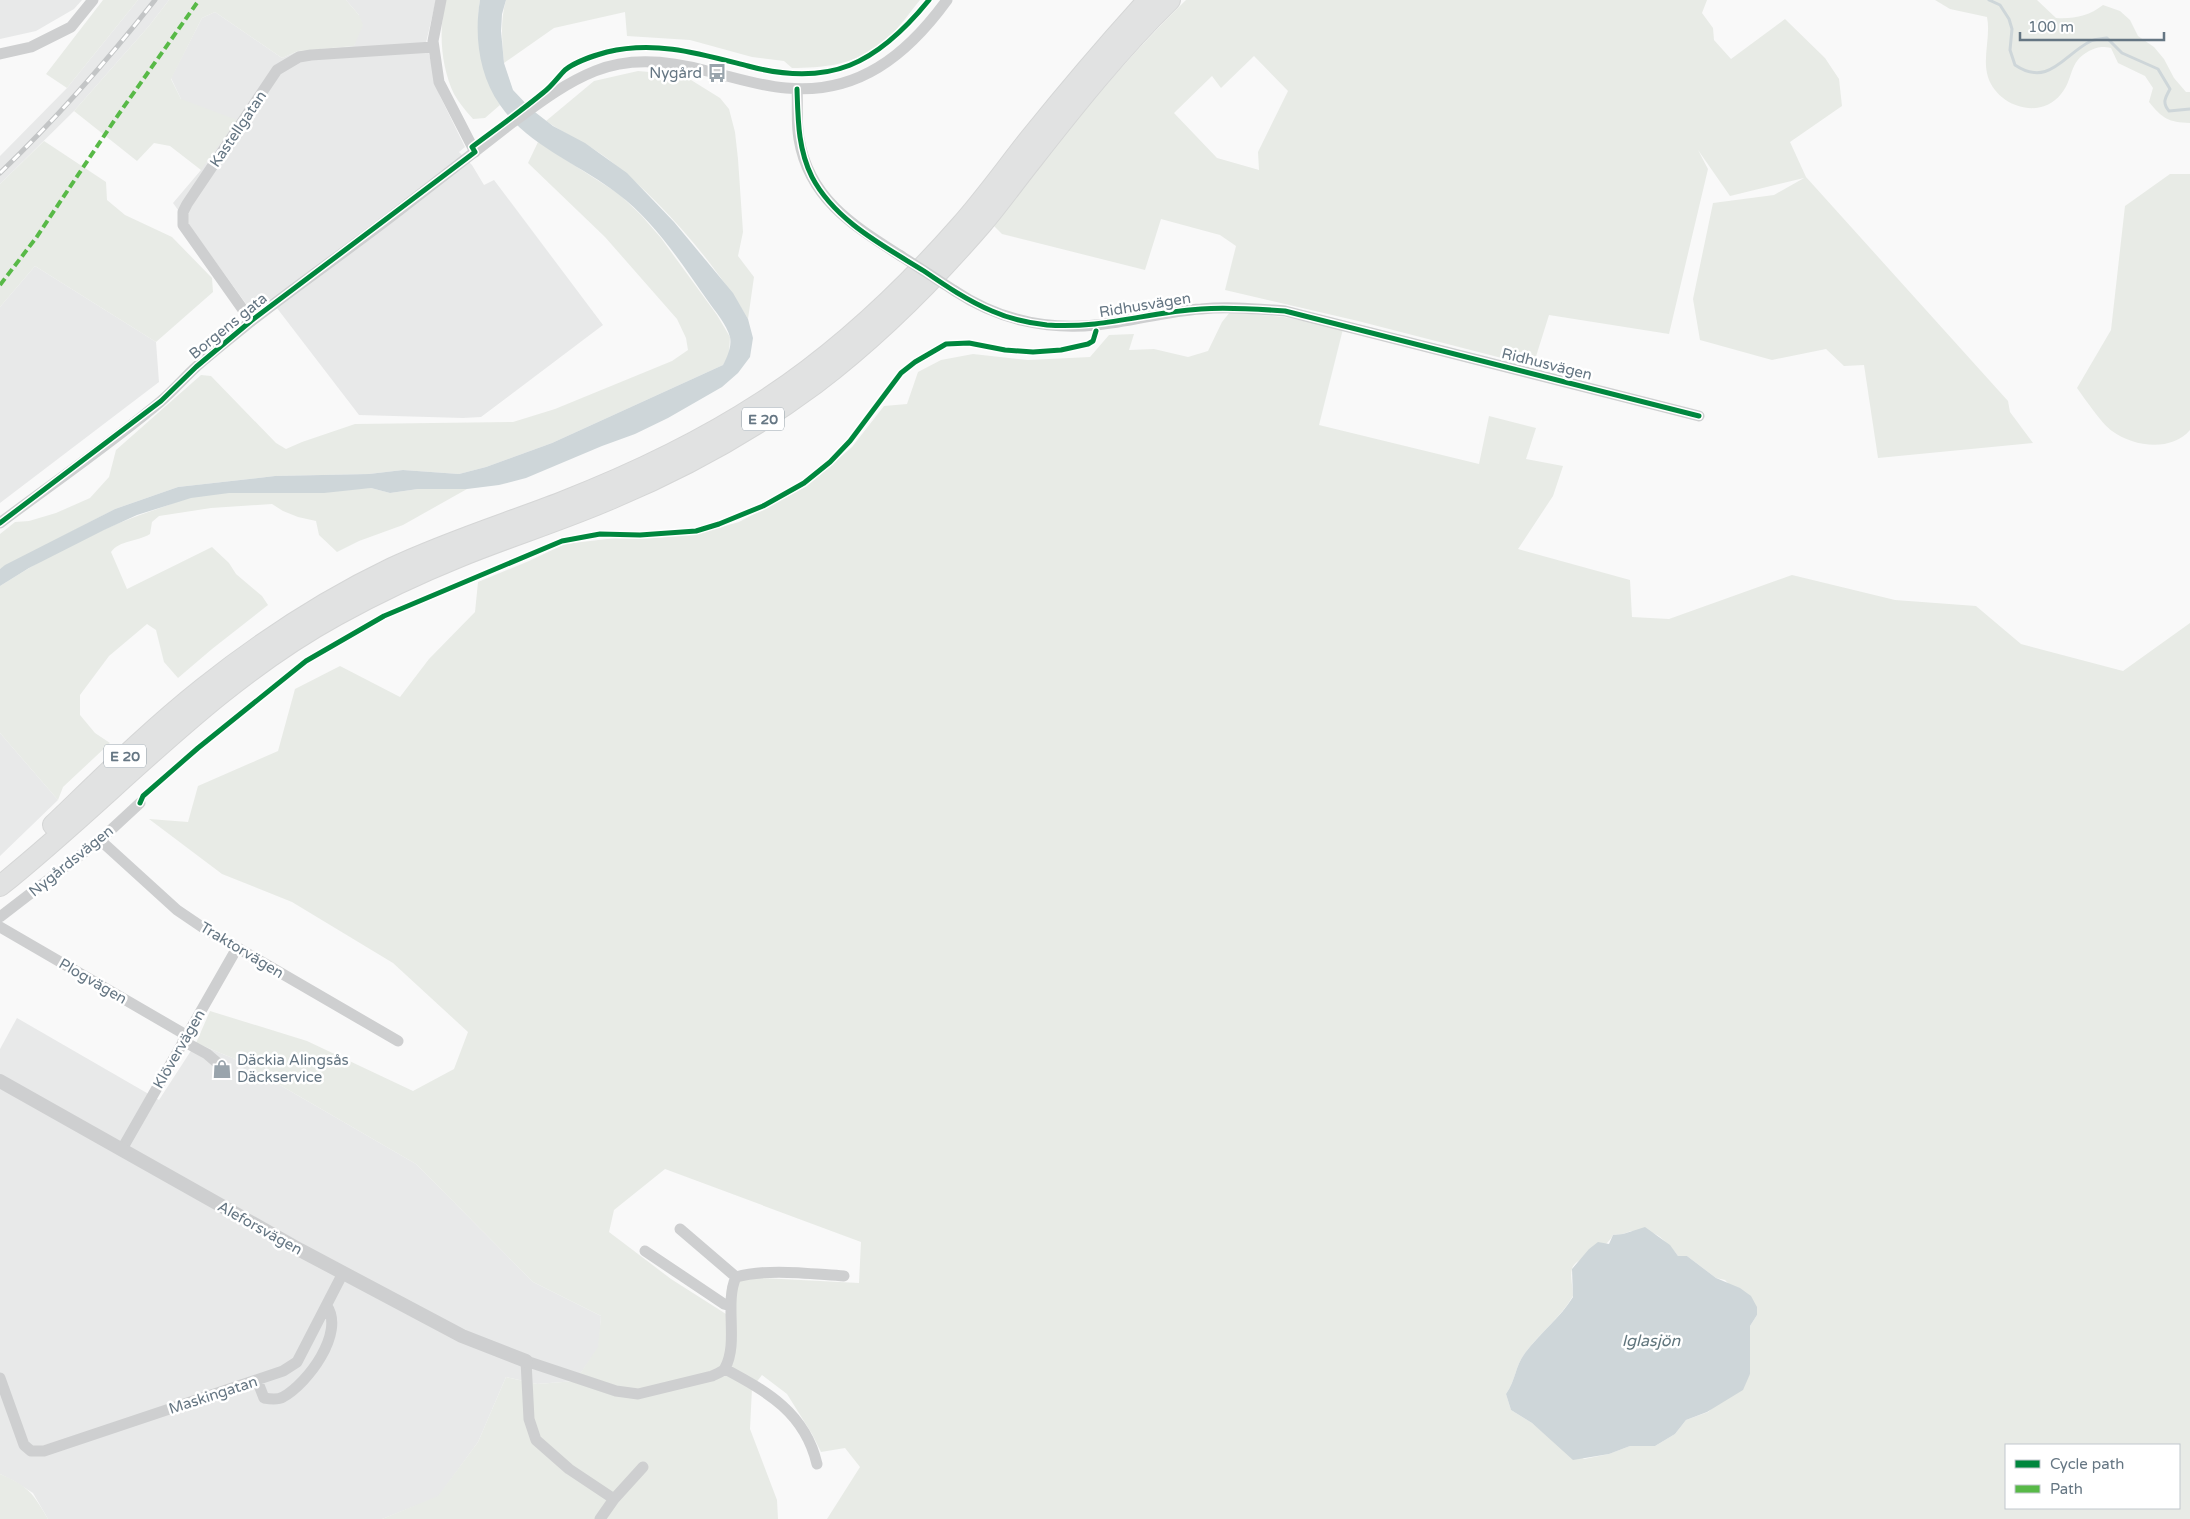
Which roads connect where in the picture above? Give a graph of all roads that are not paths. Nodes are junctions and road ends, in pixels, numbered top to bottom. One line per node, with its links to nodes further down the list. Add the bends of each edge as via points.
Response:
1 (93, 0): 7 (street, via 71,27 31,47)
2 (441, 0): 6 (street)
3 (947, 0): 8 (street, Borgens gata, via 910,44 874,70 834,85)
4 (1148, 0): 15 (highway, E 20, via 1086,69 961,225 873,316 804,372 721,428 647,466 392,568 328,602 255,648 201,690)
5 (1170, 0): 16 (highway, E 20, via 1099,77 982,223 902,310 814,384 725,443 649,482 398,583 335,616 265,659 214,698 51,845)
6 (433, 47): 9 (street, via 442,92); 10 (street, Kastellgatan, via 326,53 288,62 277,70 187,204 183,225)
7 (0, 54)
8 (797, 89): 9 (street, Borgens gata, via 770,86 688,66 644,61 621,64 597,70 549,96); 11 (street, Ridhusvägen, bridge, via 799,138 804,158 813,178 838,212 955,291 993,312 1045,325 1097,325 1200,309 1285,311)
9 (475, 152): 10 (street, Borgens gata)
10 (251, 322): 12 (street, Borgens gata, via 160,401)
11 (1699, 416)
12 (0, 523)
13 (140, 803): 14 (street, Nygårdsvägen)
14 (100, 840): 17 (street, Nygårdsvägen); 19 (street, Traktorvägen, via 177,910)
15 (0, 870)
16 (0, 886)
17 (0, 917)
18 (0, 927): 20 (street, Plogvägen)
19 (237, 948): 20 (street, Klövervägen); 21 (street, Traktorvägen)
20 (185, 1038): 22 (street, Plogvägen); 24 (street, Klövervägen)
21 (398, 1041)
22 (221, 1066)
23 (0, 1081): 24 (street, Aleforsvägen)
24 (122, 1149): 27 (street, Aleforsvägen)
25 (680, 1229): 29 (street)
26 (645, 1251): 31 (street)
27 (343, 1273): 30 (street, Maskingatan); 32 (street, Aleforsvägen, via 462,1336)
28 (844, 1276): 29 (street, via 788,1273)
29 (736, 1277): 31 (street)
30 (327, 1306): 35 (street, Maskingatan, via 297,1362); 35 (street, via 332,1313 331,1338 319,1360 294,1389 282,1398 264,1398)
31 (731, 1306): 33 (street, via 731,1343)
32 (526, 1360): 33 (street, Aleforsvägen, via 616,1391 638,1394 712,1376); 38 (street, via 529,1418 536,1440 569,1469)
33 (725, 1368): 36 (street, via 787,1408 807,1434)
34 (0, 1378): 35 (street, Maskingatan, via 20,1436 31,1451 44,1451)
35 (257, 1380)
36 (817, 1464)
37 (643, 1467): 38 (street)
38 (614, 1499): 39 (street)
39 (600, 1519)

